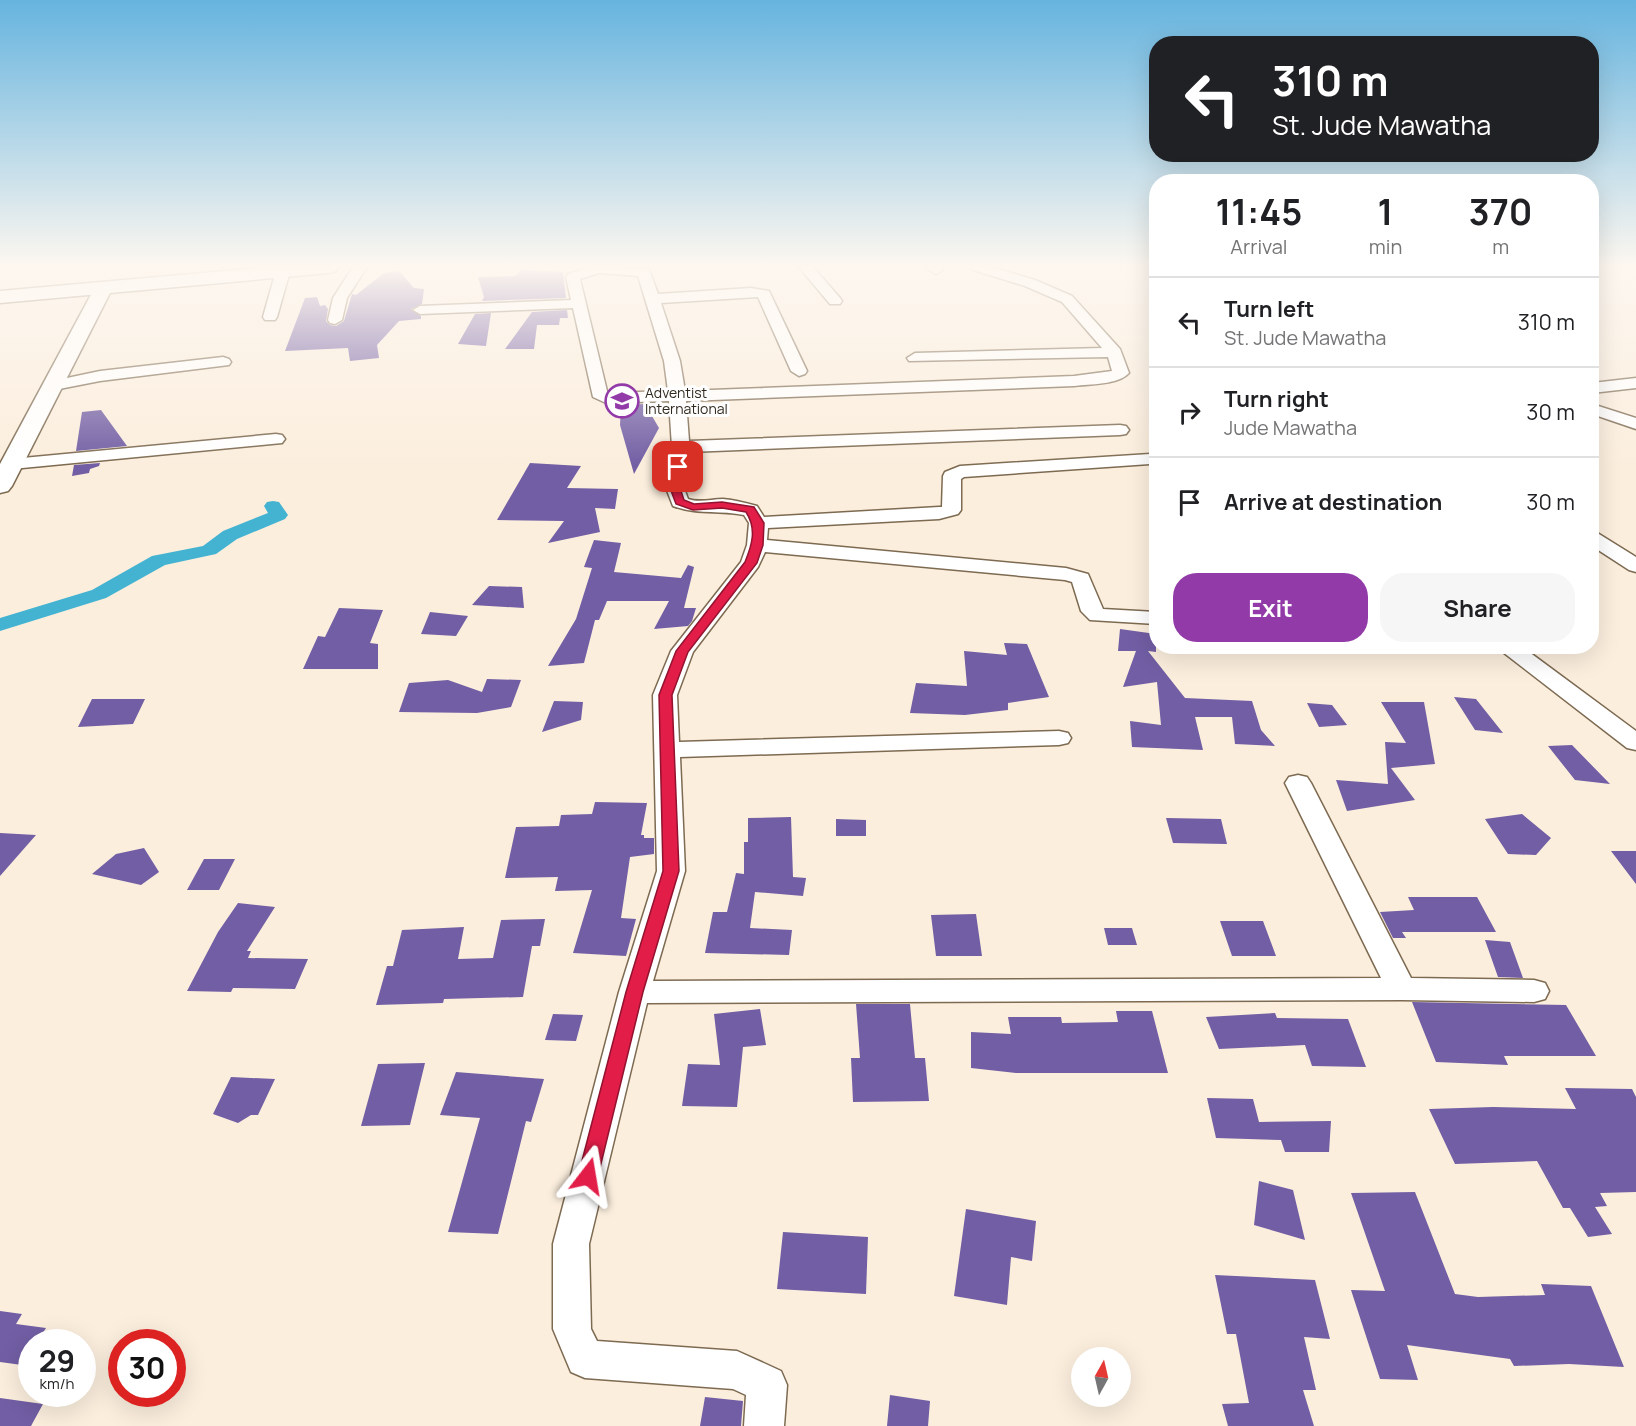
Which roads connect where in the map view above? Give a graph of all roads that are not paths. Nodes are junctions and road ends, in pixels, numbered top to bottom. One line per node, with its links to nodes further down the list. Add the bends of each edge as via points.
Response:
1 (80, 334): 11 (street)
2 (585, 334): 13 (street, via 599,393 606,398)
3 (664, 334): 13 (street)
4 (782, 334): 9 (street)
5 (1098, 334): 6 (street)
6 (1114, 352): 7 (street); 13 (street, via 1121,373 1104,378 837,392)
7 (915, 358)
8 (223, 362): 11 (street)
9 (800, 371)
10 (1636, 383): 12 (street)
11 (54, 385): 20 (street)
12 (1599, 387)
13 (677, 395): 18 (street)
14 (1599, 411): 15 (street)
15 (1636, 424)
16 (1120, 430): 18 (street)
17 (276, 439): 20 (street)
18 (681, 447): 22 (street, via 675,488 680,502 693,507 722,505 750,510)
19 (1149, 459): 22 (street, via 960,472 952,476 951,510)
20 (12, 464): 21 (street)
21 (0, 486)
22 (758, 534): 25 (street, via 1066,574 1081,578 1092,611 1098,615); 29 (street, via 751,563 682,651 665,695)
23 (1599, 542): 24 (street)
24 (1636, 566)
25 (1149, 618)
26 (1517, 654): 28 (street)
27 (1059, 738): 29 (street)
28 (1636, 743)
29 (666, 750): 33 (street, via 671,871)
30 (1298, 783): 31 (street)
31 (1402, 988): 32 (street); 33 (street)
32 (1534, 991)
33 (634, 992): 34 (street, via 571,1244 572,1329 585,1359 737,1370 767,1385)
34 (764, 1426)

